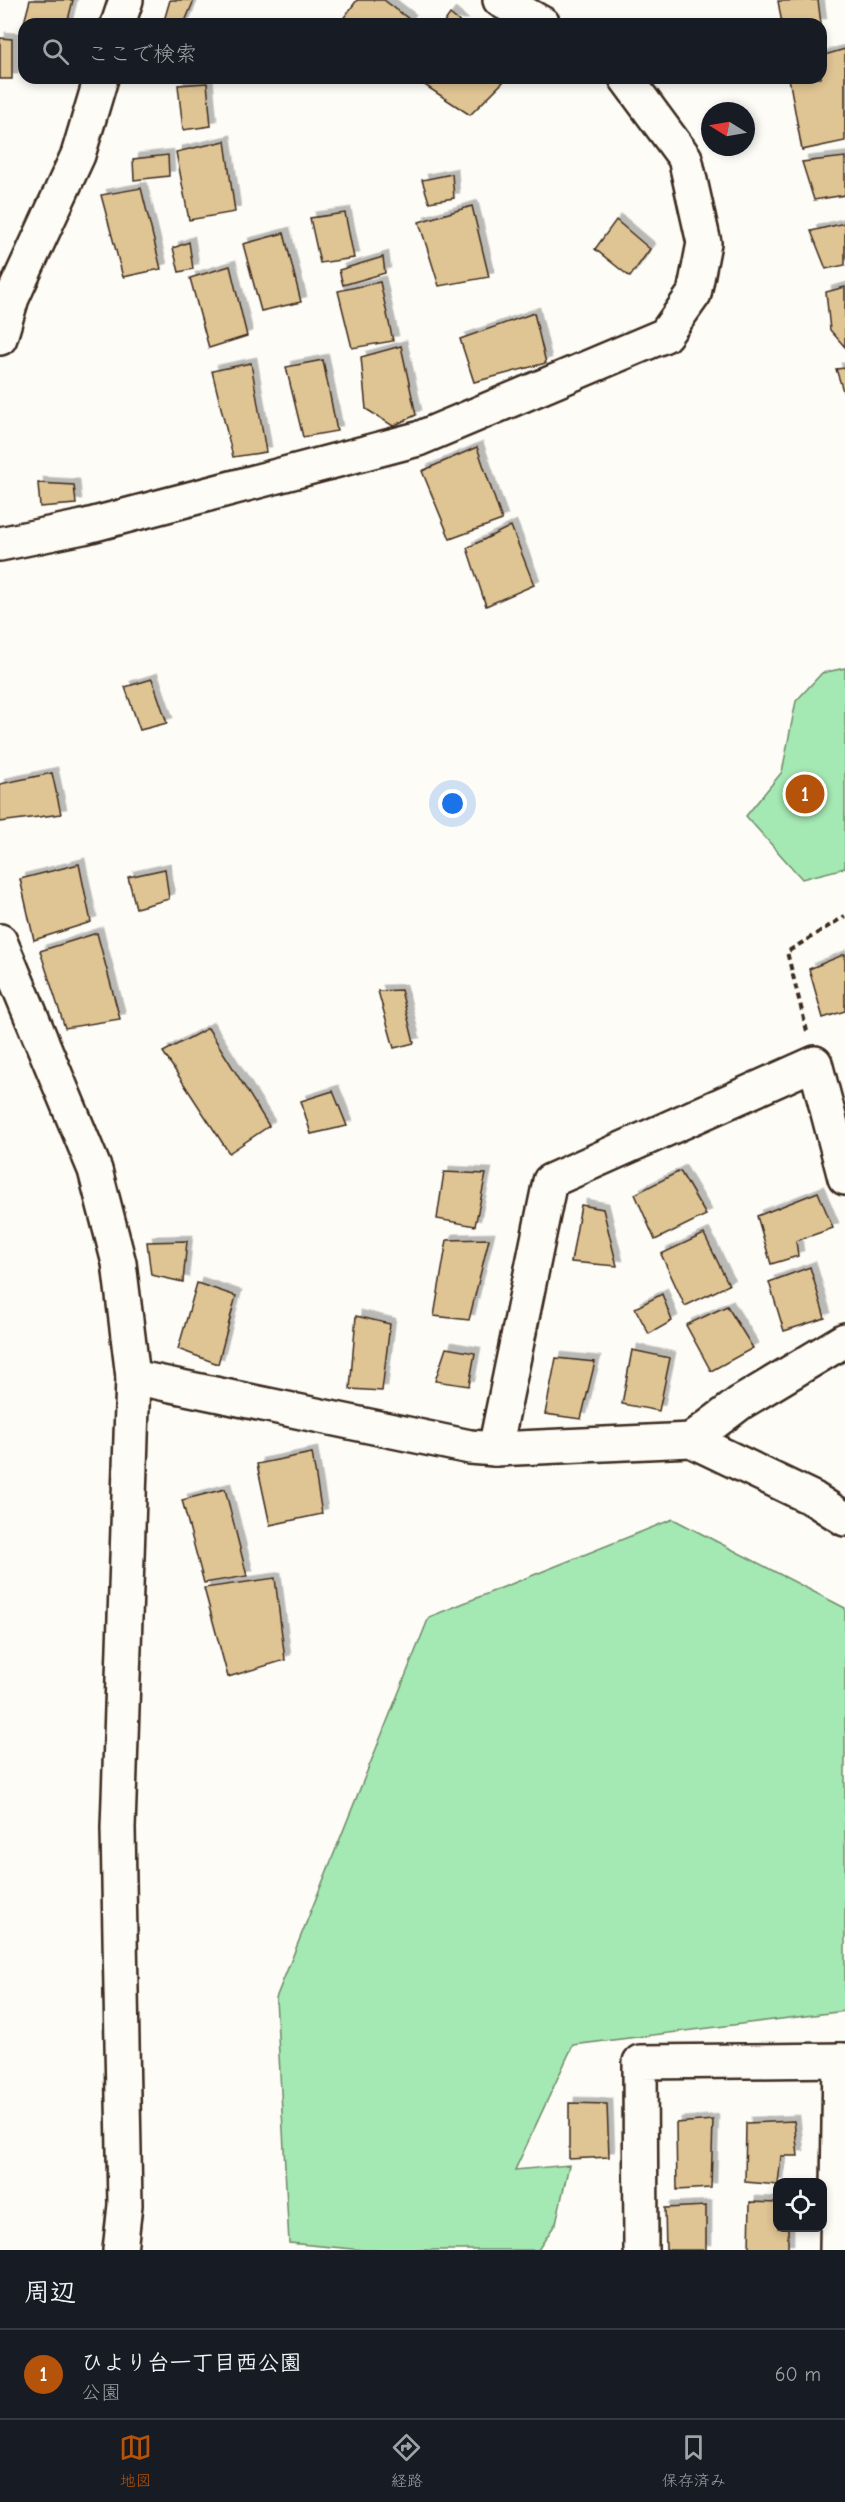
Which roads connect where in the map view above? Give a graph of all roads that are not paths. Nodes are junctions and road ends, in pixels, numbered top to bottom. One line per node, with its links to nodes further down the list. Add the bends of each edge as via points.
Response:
1 (126, 0): 3 (street)
2 (500, 0): 4 (street)
3 (120, 18)
4 (532, 18)
5 (99, 84): 7 (street, via 78,155 12,298)
6 (630, 84): 8 (street, via 685,158 704,243 694,294 665,334 418,439 83,527)
7 (0, 338)
8 (0, 544)
9 (0, 941): 12 (street, via 95,1170 119,1263)
10 (845, 1178): 14 (street, via 815,1063 550,1181)
11 (845, 1340): 13 (street, via 740,1403)
12 (133, 1377): 14 (street, via 470,1448); 17 (street, via 118,1828 125,2205)
13 (691, 1440): 14 (street); 15 (street)
14 (495, 1449)
15 (845, 1518)
16 (842, 2060): 18 (street, via 640,2062); 19 (street)
17 (120, 2250)
18 (641, 2250)
19 (837, 2250)

